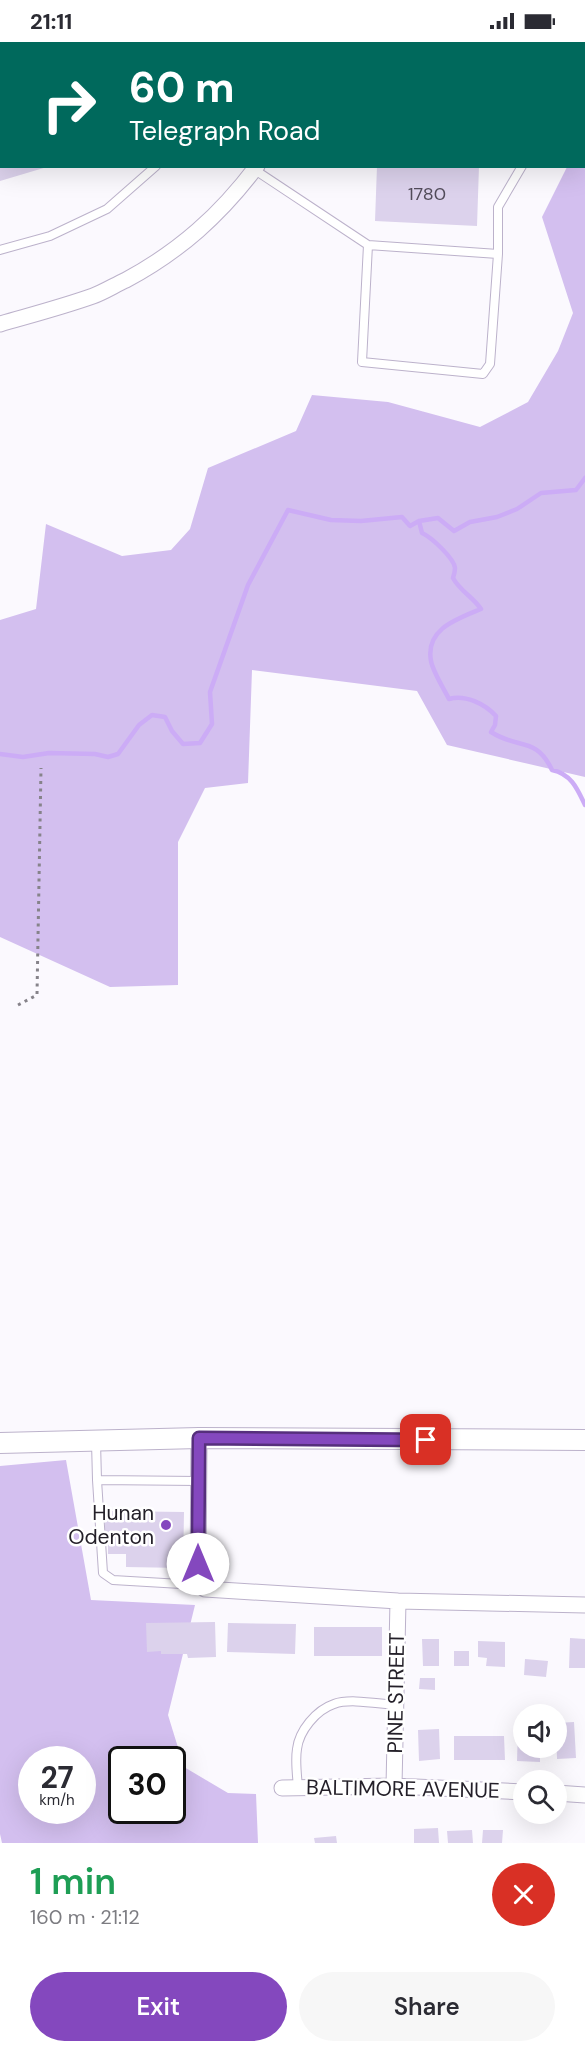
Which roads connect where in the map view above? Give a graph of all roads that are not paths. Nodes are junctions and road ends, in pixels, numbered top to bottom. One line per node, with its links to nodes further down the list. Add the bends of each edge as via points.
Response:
1 (154, 168): 5 (lane, via 107,208 50,236)
2 (256, 168): 4 (lane); 7 (street, via 233,198 176,250 95,296)
3 (521, 168): 6 (lane, via 498,207)
4 (368, 245): 6 (lane); 6 (lane, via 362,362 483,374 490,364)
5 (0, 250)
6 (498, 254)
7 (0, 324)
8 (199, 1438): 9 (main road); 10 (main road); 13 (street)
9 (96, 1440): 11 (main road); 12 (lane)
10 (585, 1440)
11 (0, 1443)
12 (97, 1480): 13 (lane); 14 (lane, via 103,1574 113,1580)
13 (198, 1481): 14 (street)
14 (201, 1587): 15 (street)
15 (398, 1601): 16 (street); 17 (street, PINE STREET)
16 (585, 1605)
17 (396, 1706): 18 (street, PINE STREET); 19 (lane, via 346,1702 322,1711 301,1735 297,1749)
18 (394, 1786): 19 (street, BALTIMORE AVENUE); 21 (street, BALTIMORE AVENUE)
19 (298, 1787): 20 (street, BALTIMORE AVENUE)
20 (282, 1788)
21 (513, 1791)
22 (567, 1794): 23 (street)
23 (585, 1795)

